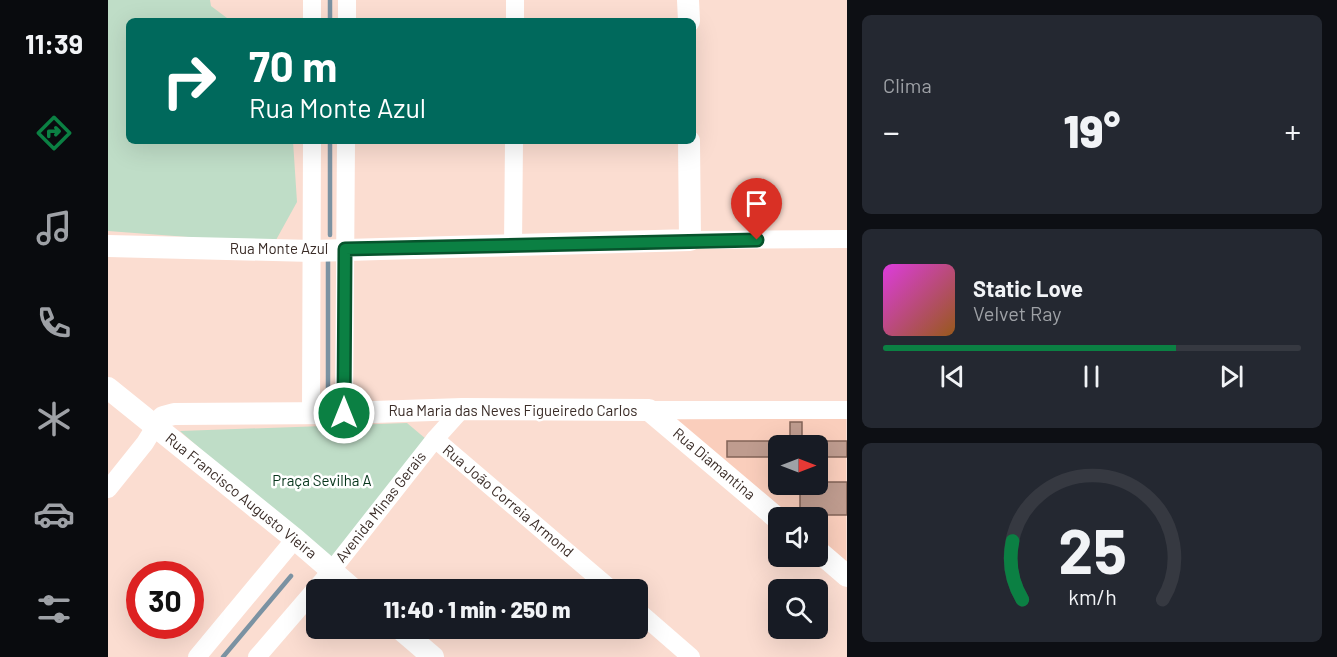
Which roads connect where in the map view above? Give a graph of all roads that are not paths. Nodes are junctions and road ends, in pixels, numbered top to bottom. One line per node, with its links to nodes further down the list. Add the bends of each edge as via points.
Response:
1 (312, 0): 5 (street)
2 (347, 0): 6 (street)
3 (515, 0): 7 (street)
4 (688, 0): 8 (street)
5 (312, 18)
6 (347, 18)
7 (515, 18)
8 (689, 18)
9 (312, 144): 18 (street)
10 (346, 144): 17 (street)
11 (514, 144): 15 (street)
12 (689, 144): 14 (street)
13 (846, 238): 14 (street, Rua Monte Azul)
14 (690, 240): 15 (street, Rua Monte Azul)
15 (513, 245): 17 (street, Rua Monte Azul)
16 (108, 246): 18 (street, Rua Monte Azul)
17 (345, 249): 18 (street, Rua Monte Azul); 24 (street)
18 (312, 251): 23 (street)
19 (108, 388): 25 (street, Rua Francisco Augusto Vieira)
20 (462, 409): 21 (street, Rua Maria das Neves Figueiredo Carlos); 24 (street, Rua Maria das Neves Figueiredo Carlos); 26 (street, Rua João Correia Armond)
21 (649, 410): 22 (street, Rua Maria das Neves Figueiredo Carlos); 28 (street, Rua Diamantina)
22 (846, 410)
23 (311, 413): 24 (street, Rua Maria das Neves Figueiredo Carlos); 25 (street, Rua Maria das Neves Figueiredo Carlos, via 174,414 163,417)
24 (344, 413)
25 (156, 425): 27 (street); 29 (street, Rua Francisco Augusto Vieira)
26 (435, 439): 31 (street, Avenida Minas Gerais); 34 (street, Rua João Correia Armond)
27 (108, 489)
28 (768, 511)
29 (295, 539): 31 (street, Rua Francisco Augusto Vieira); 37 (street)
30 (828, 560): 32 (street)
31 (332, 570): 33 (street, Rua Francisco Augusto Vieira); 38 (street, Avenida Minas Gerais)
32 (846, 576)
33 (342, 579)
34 (599, 579)
35 (648, 620): 40 (street)
36 (412, 639): 39 (street)
37 (197, 657)
38 (257, 657)
39 (433, 657)
40 (691, 657)

